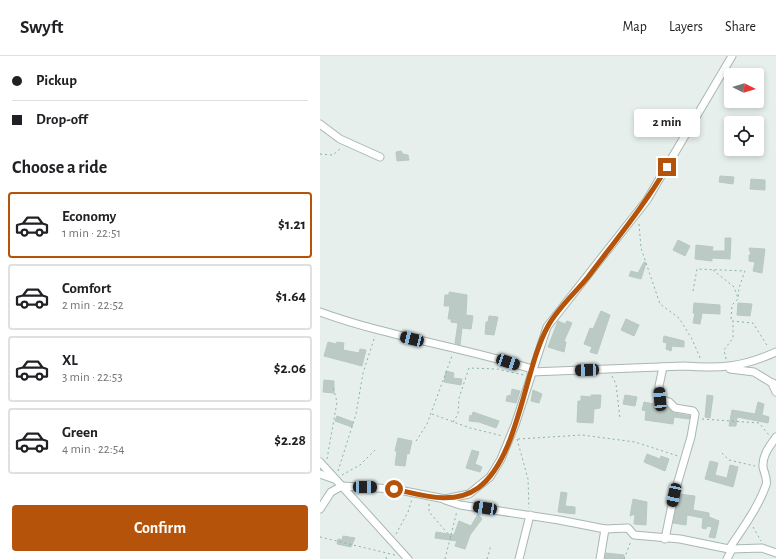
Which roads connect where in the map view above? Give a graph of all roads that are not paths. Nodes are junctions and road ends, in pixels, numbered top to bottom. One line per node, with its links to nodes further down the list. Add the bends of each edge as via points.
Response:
1 (732, 56): 8 (street, via 647,200 547,326)
2 (320, 124): 3 (street, via 340,139)
3 (380, 156)
4 (320, 312): 8 (street, via 378,331 508,362)
5 (773, 354): 7 (street, via 749,363)
6 (663, 367): 7 (street); 8 (street); 19 (street, via 659,386 660,399 669,402 675,408 693,411 694,420)
7 (706, 368): 9 (street, via 754,372)
8 (531, 373): 15 (street, via 514,426 513,438 490,477 469,494)
9 (774, 384): 10 (street)
10 (776, 392)
11 (774, 440): 20 (street, via 768,447 765,458 766,484)
12 (320, 462): 13 (street)
13 (323, 472): 14 (street, via 336,479)
14 (342, 486): 15 (street, via 377,487); 16 (street, via 331,492); 22 (street)
15 (445, 500): 17 (street, via 460,505)
16 (320, 509)
17 (530, 515): 18 (street); 23 (street)
18 (604, 529): 19 (street, via 628,528 634,535); 24 (street)
19 (665, 538): 20 (street)
20 (730, 549): 21 (street, via 762,548); 25 (street)
21 (773, 552)
22 (408, 558)
23 (519, 559)
24 (600, 559)
25 (727, 559)

